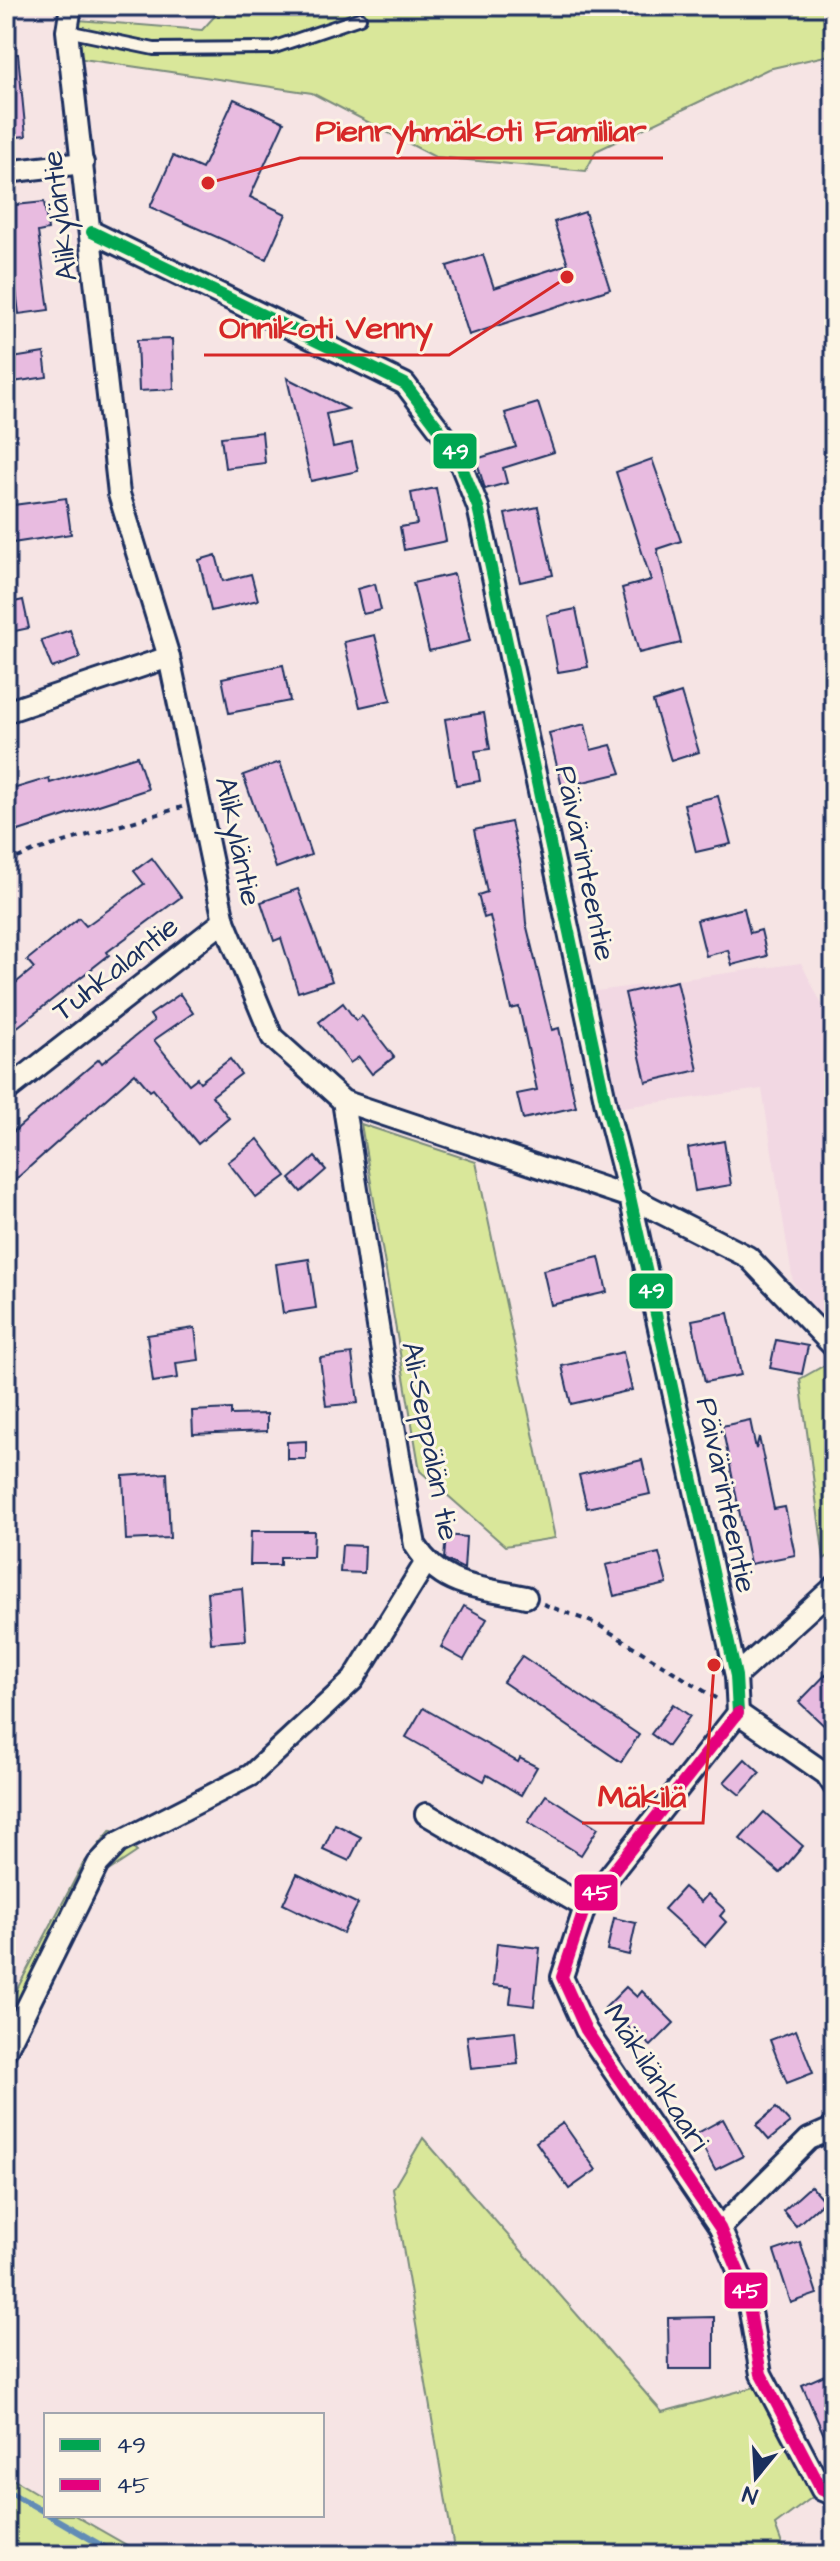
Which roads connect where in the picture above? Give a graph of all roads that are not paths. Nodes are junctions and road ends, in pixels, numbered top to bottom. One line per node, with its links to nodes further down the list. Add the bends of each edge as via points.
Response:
1 (71, 6): 3 (street, Alikyläntie)
2 (360, 18): 3 (lane, via 272,48 154,49)
3 (67, 31): 4 (street, Alikyläntie)
4 (83, 163): 5 (street); 6 (street, Alikyläntie)
5 (6, 172)
6 (92, 232): 7 (street, Alikyläntie, via 119,494); 12 (street, Päivärinteentie, via 405,384 455,450 478,507)
7 (169, 657): 8 (street); 9 (street, Alikyläntie)
8 (6, 712)
9 (224, 921): 10 (street, Tuhkalantie); 11 (street, Alikyläntie, via 272,1037)
10 (6, 1091)
11 (343, 1101): 12 (street, Alikyläntie); 14 (street, Ali-Seppälän tie, via 391,1423 415,1545)
12 (630, 1197): 13 (street, Alikyläntie, via 748,1257); 17 (street, Päivärinteentie)
13 (834, 1347)
14 (426, 1562): 16 (street, via 444,1578); 22 (street, Ali-Seppälän tie, via 353,1680 251,1775 118,1843 98,1864)
15 (834, 1587): 17 (street)
16 (526, 1597)
17 (736, 1676): 18 (street, Päivärinteentie)
18 (738, 1713): 19 (street, via 826,1774); 21 (street, Mäkilänkaari)
19 (834, 1786)
20 (426, 1814): 21 (street)
21 (585, 1907): 24 (street, Mäkilänkaari, via 562,1977 586,2030)
22 (6, 2050)
23 (834, 2128): 24 (street, via 809,2139)
24 (720, 2228): 25 (street, Mäkilänkaari, via 746,2289 761,2374 822,2490)
25 (834, 2495)

